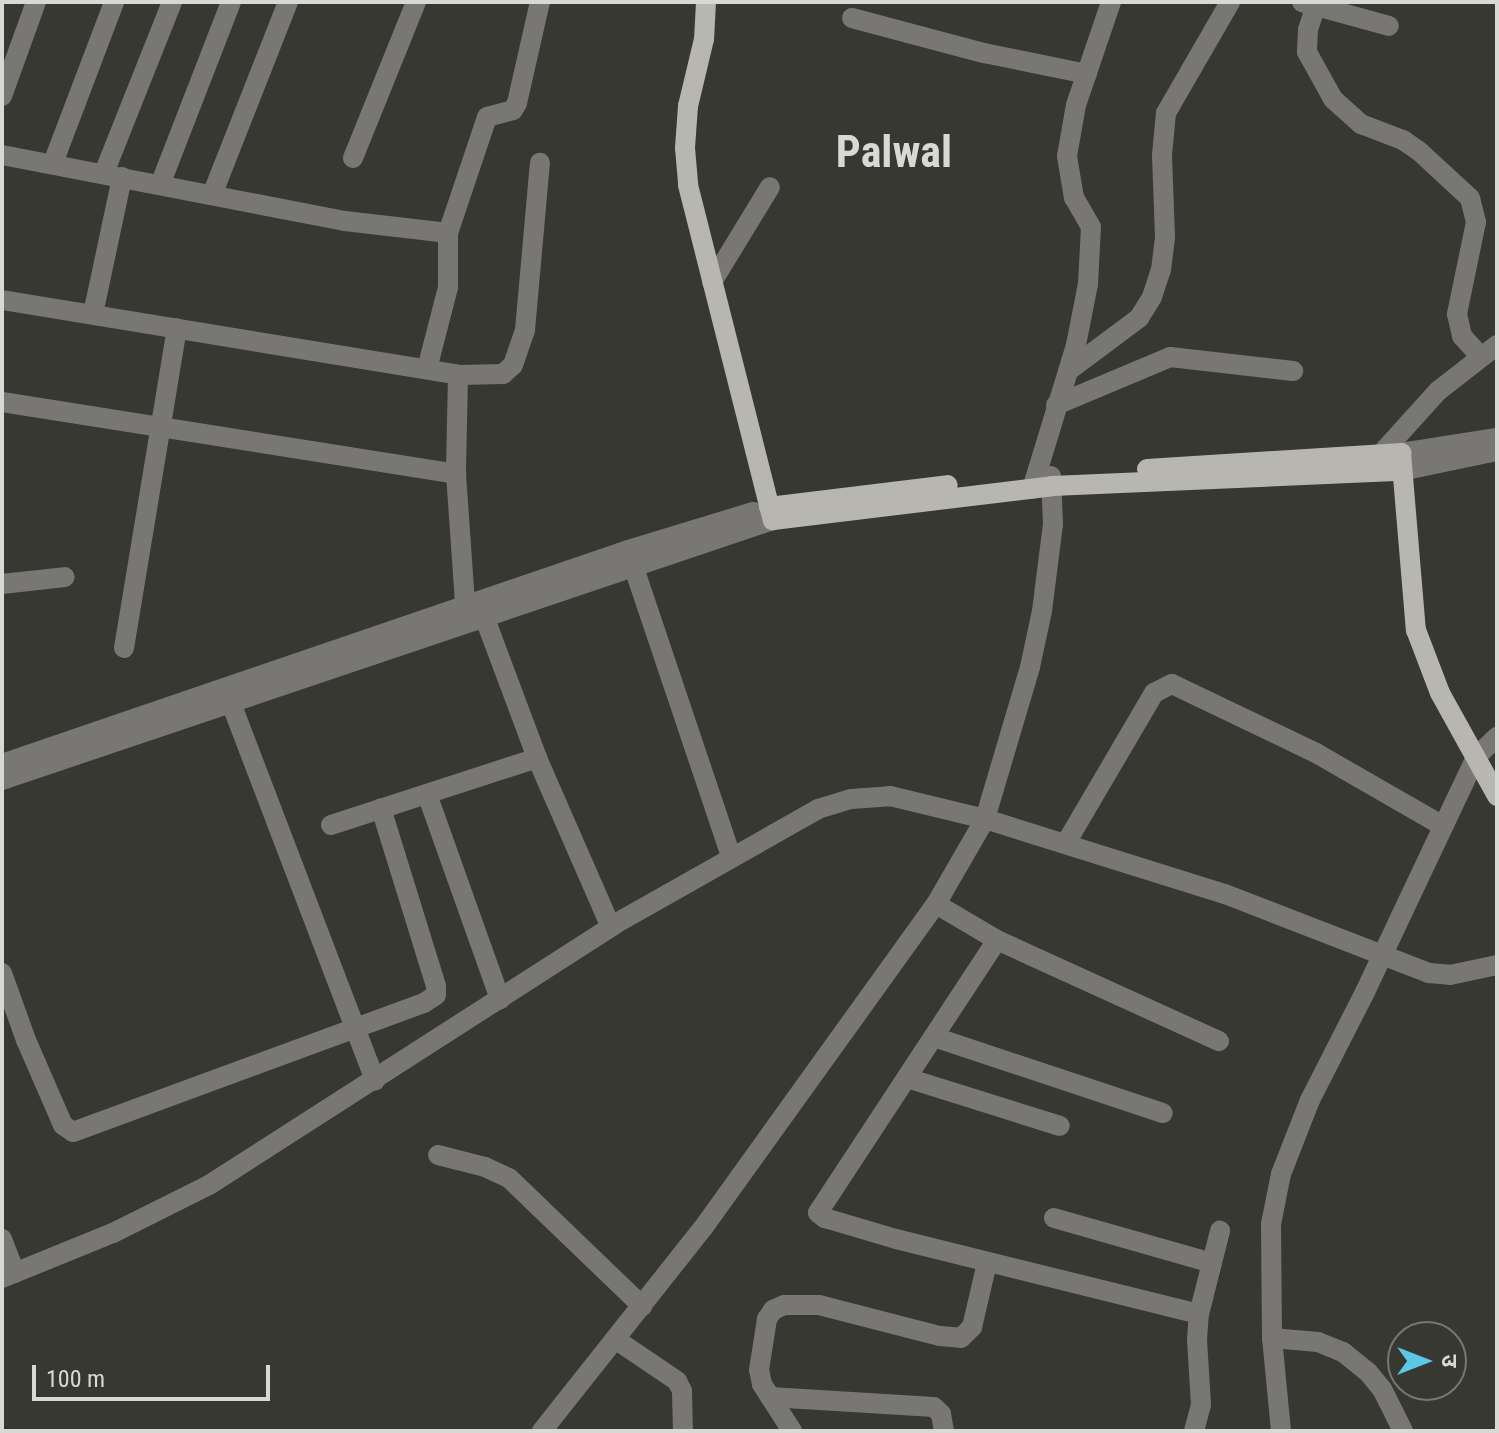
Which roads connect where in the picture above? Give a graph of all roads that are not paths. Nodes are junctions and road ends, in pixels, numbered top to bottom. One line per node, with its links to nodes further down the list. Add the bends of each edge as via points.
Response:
1 (36, 2): 15 (street)
2 (114, 2): 18 (street)
3 (172, 2): 20 (street)
4 (231, 2): 21 (street)
5 (288, 2): 23 (street)
6 (416, 2): 17 (street)
7 (540, 2): 24 (street, via 517,103 513,110 487,117)
8 (706, 2): 25 (main road, via 685,148 688,185)
9 (1111, 2): 14 (street)
10 (1230, 2): 31 (street, via 1166,113 1165,237 1152,297 1139,318)
11 (1309, 4): 13 (street); 29 (street, via 1307,52 1333,99 1361,124 1419,151 1470,198 1476,222 1457,314 1462,336)
12 (852, 18): 14 (street)
13 (1389, 26)
14 (1087, 74): 31 (street, via 1067,156 1074,198 1091,227 1092,259)
15 (2, 96)
16 (2, 155): 18 (street)
17 (353, 158)
18 (53, 163): 20 (street)
19 (540, 163): 33 (street, via 521,347 503,374)
20 (113, 175): 21 (street); 27 (street)
21 (160, 185): 23 (street)
22 (770, 187): 25 (street)
23 (212, 195): 24 (street, via 345,221)
24 (448, 233): 30 (street, via 448,287)
25 (712, 282): 42 (main road)
26 (2, 300): 27 (street)
27 (93, 314): 28 (street)
28 (177, 328): 30 (street); 36 (street)
29 (1489, 351): 39 (street, via 1438,391)
30 (427, 369): 33 (street)
31 (1068, 371): 35 (street)
32 (1293, 371): 35 (street, via 1170,357)
33 (458, 375): 40 (street)
34 (2, 402): 36 (street)
35 (1056, 405): 41 (street)
36 (160, 427): 40 (street); 47 (street)
37 (1497, 438): 39 (street)
38 (1497, 451): 39 (street)
39 (1391, 462): 41 (main road); 50 (main road, via 1416,630 1440,693)
40 (456, 474): 46 (street)
41 (1042, 482): 42 (main road, via 842,496); 57 (street, via 1053,524 1042,611)
42 (771, 514): 43 (street); 46 (street)
43 (633, 565): 46 (street); 61 (street)
44 (65, 577): 45 (street)
45 (2, 584)
46 (471, 615): 48 (street); 51 (street); 52 (street)
47 (124, 648)
48 (231, 703): 53 (street); 69 (street)
49 (1497, 737): 50 (street)
50 (1476, 757): 55 (main road); 59 (street)
51 (537, 758): 54 (street); 63 (street)
52 (2, 764)
53 (2, 780)
54 (427, 794): 56 (street); 68 (street)
55 (1497, 796)
56 (381, 808): 58 (street); 69 (street, via 437,991 424,1003)
57 (985, 819): 60 (street); 61 (street, via 890,796 851,799 818,809); 62 (street)
58 (331, 825)
59 (1443, 826): 60 (street, via 1316,753 1172,684 1154,693); 65 (street)
60 (1066, 843): 65 (street, via 1225,894)
61 (731, 857): 63 (street)
62 (936, 904): 64 (street); 83 (street)
63 (611, 927): 68 (street)
64 (997, 940): 70 (street); 71 (street)
65 (1382, 956): 66 (street, via 1450,975); 85 (street, via 1310,1100 1281,1174 1271,1224)
66 (1497, 965)
67 (2, 973): 69 (street, via 63,1125 73,1132)
68 (500, 999): 73 (street)
69 (354, 1029): 73 (street)
70 (934, 1037): 72 (street); 74 (street)
71 (1219, 1041)
72 (907, 1078): 75 (street); 80 (street, via 818,1213)
73 (375, 1080): 82 (street, via 209,1185 113,1233)
74 (1163, 1113)
75 (1060, 1126)
76 (438, 1155): 83 (street, via 509,1178)
77 (1054, 1218): 81 (street)
78 (1220, 1231): 81 (street)
79 (2, 1239): 82 (street)
80 (987, 1263): 84 (street); 87 (street, via 972,1327 961,1338 819,1305 773,1310 759,1370)
81 (1212, 1263): 84 (street)
82 (8, 1276)
83 (642, 1306): 86 (street)
84 (1199, 1314): 92 (street, via 1201,1405)
85 (1272, 1338): 93 (street); 94 (street, via 1318,1342 1343,1352 1382,1389)
86 (615, 1339): 88 (street); 89 (street, via 677,1381)
87 (770, 1397): 90 (street); 91 (street, via 934,1407)
88 (542, 1431)
89 (683, 1431)
90 (792, 1431)
91 (944, 1431)
92 (1194, 1431)
93 (1281, 1431)
94 (1403, 1431)

